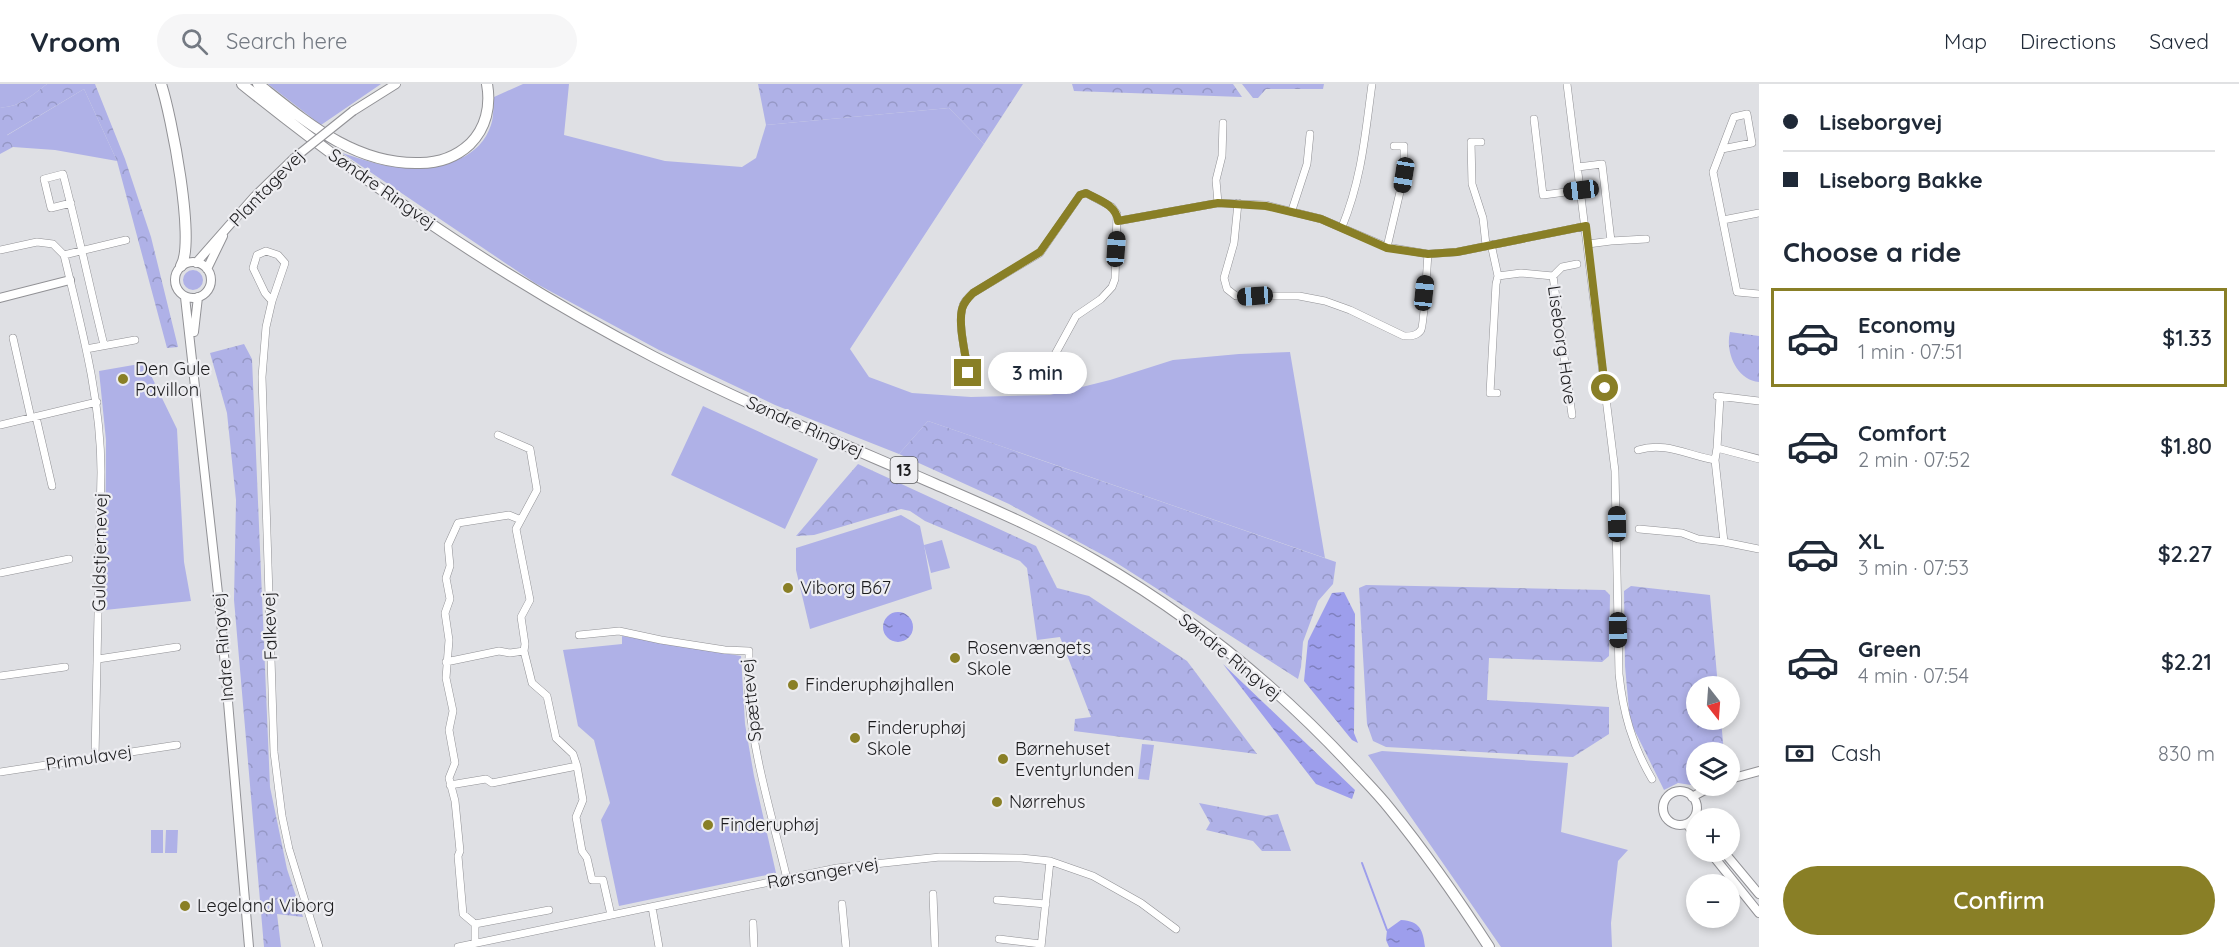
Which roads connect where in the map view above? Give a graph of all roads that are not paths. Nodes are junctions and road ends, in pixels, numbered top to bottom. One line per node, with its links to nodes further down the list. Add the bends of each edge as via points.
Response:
1 (161, 84): 39 (main road, via 179,167 186,243)
2 (242, 84): 118 (main road, Søndre Ringvej / 13, via 395,200 566,309 761,408 1017,520 1096,561 1173,612 1250,669 1332,746 1388,806 1447,883)
3 (258, 84): 5 (main road, via 350,149 414,164 447,159 470,143 482,128 488,110)
4 (396, 84): 26 (street, Plantagevej, bridge, via 353,111 293,159)
5 (487, 84)
6 (1372, 84): 25 (street, via 1359,177)
7 (1568, 84): 15 (street)
8 (1534, 119): 16 (street, via 1543,195)
9 (1223, 123): 18 (street, via 1222,156 1216,180)
10 (1310, 134): 20 (street, via 1307,164)
11 (1481, 142): 30 (street, via 1471,142 1472,184)
12 (1756, 142): 14 (street); 14 (street, via 1747,114 1734,117)
13 (1394, 146): 32 (street, via 1404,146 1404,175)
14 (1722, 149): 22 (street, via 1713,172)
15 (1578, 167): 16 (street); 29 (street, via 1602,164)
16 (1581, 190): 24 (street)
17 (71, 203): 17 (street, via 51,208 44,179 63,174); 34 (street)
18 (1218, 203): 19 (street); 23 (street)
19 (1238, 203): 20 (street); 35 (street, via 1234,243 1224,278 1227,289 1236,296 1299,296 1325,301 1404,336 1414,335 1425,322)
20 (1292, 210): 25 (street)
21 (1759, 213): 22 (street)
22 (1723, 220): 44 (street, via 1737,292)
23 (1118, 221): 54 (street, via 1112,207 1086,193 1080,195 1040,252 973,293 962,307 961,320); 55 (street, via 1112,287 1070,324 1047,369)
24 (1586, 226): 30 (street); 31 (street)
25 (1342, 227): 32 (street)
26 (226, 230): 37 (street, Plantagevej); 40 (street, Plantagevej)
27 (1646, 239): 29 (street)
28 (126, 240): 34 (street)
29 (1611, 241): 31 (street)
30 (1488, 244): 35 (street); 41 (street)
31 (1588, 244): 87 (street, via 1615,471 1622,704 1636,749)
32 (1387, 248): 35 (street)
33 (0, 250): 36 (street, via 37,242 53,244)
34 (82, 251): 36 (street); 51 (street)
35 (1428, 254)
36 (64, 255): 43 (street, Guldstjernevej)
37 (196, 262): 39 (street); 40 (street)
38 (1577, 264): 42 (street, Liseborg Have, via 1562,267)
39 (181, 266): 45 (street, via 175,280 177,290)
40 (207, 269): 46 (street, via 210,285)
41 (1498, 276): 42 (street, Liseborg Have); 56 (street, via 1490,393)
42 (1553, 276): 59 (street, Liseborg Have)
43 (70, 280): 47 (street); 53 (street, Guldstjernevej)
44 (1759, 294)
45 (185, 297): 46 (street); 52 (street, Indre Ringvej)
46 (198, 297): 52 (street, Indre Ringvej)
47 (0, 298)
48 (272, 300): 48 (street, Falkevej, via 253,268 257,255 266,251 278,255 285,264); 112 (street, Falkevej, via 262,377 273,752 289,849)
49 (13, 338): 60 (street)
50 (135, 340): 51 (street)
51 (104, 345): 53 (street)
52 (192, 347): 111 (street, Indre Ringvej, via 221,620)
53 (86, 349): 58 (street, Guldstjernevej)
54 (968, 373)
55 (1060, 376)
56 (1497, 393)
57 (1759, 401): 63 (street, via 1718,397)
58 (97, 402): 60 (street); 77 (street, Guldstjernevej, via 101,449)
59 (1572, 415)
60 (34, 418): 61 (street); 67 (street)
61 (0, 425)
62 (498, 435): 68 (street, via 530,449 537,490)
63 (1717, 448): 65 (street); 66 (street)
64 (1638, 450): 66 (street, via 1669,448)
65 (1759, 459)
66 (1714, 460): 70 (street)
67 (52, 486)
68 (521, 520): 76 (street, via 516,529 530,600 521,617); 78 (street, via 509,515 458,523 448,545)
69 (1639, 529): 70 (street)
70 (1724, 542): 71 (street)
71 (1759, 549)
72 (69, 560): 73 (street)
73 (0, 573)
74 (579, 635): 95 (street, Spættevej, via 619,631 749,651 753,732)
75 (177, 647): 77 (street)
76 (524, 651): 78 (street, via 499,651); 83 (street, via 532,683 548,696 556,738 573,754)
77 (98, 659): 82 (street, Guldstjernevej)
78 (446, 662): 88 (street, via 453,711 449,730 455,763)
79 (65, 667): 80 (street)
80 (0, 676)
81 (177, 745): 82 (street, Primulavej)
82 (95, 757): 85 (street, Primulavej)
83 (577, 766): 88 (street, via 492,783 486,779); 104 (street, via 583,800 576,817 582,851 592,880 603,880)
84 (1759, 771): 86 (street)
85 (0, 772)
86 (1740, 776)
87 (1652, 779)
88 (450, 785): 106 (street, via 460,851 463,915)
89 (1692, 797): 90 (street); 91 (street, via 1677,792 1668,797 1664,807 1669,820)
90 (1697, 808)
91 (1686, 824)
92 (1050, 861): 95 (street, Rørsangervej, via 940,857 837,868); 100 (street); 107 (street, Rørsangervej, via 1093,876 1141,903)
93 (1718, 862): 103 (street)
94 (1732, 862): 97 (street)
95 (787, 879): 101 (street, Rørsangervej)
96 (933, 894): 117 (street)
97 (1759, 894)
98 (997, 900): 100 (street)
99 (842, 904): 116 (street)
100 (1046, 904): 110 (street)
101 (652, 907): 104 (street, Rørsangervej); 114 (street)
102 (549, 910): 106 (street)
103 (1759, 912)
104 (611, 915): 109 (street, Rørsangervej)
105 (753, 923): 115 (street)
106 (475, 924): 109 (street)
107 (1176, 929)
108 (999, 939): 110 (street)
109 (475, 943): 113 (street, Rørsangervej)
110 (1042, 946)
111 (249, 947)
112 (319, 947)
113 (458, 947)
114 (659, 947)
115 (754, 947)
116 (846, 947)
117 (935, 947)
118 (1489, 947)

